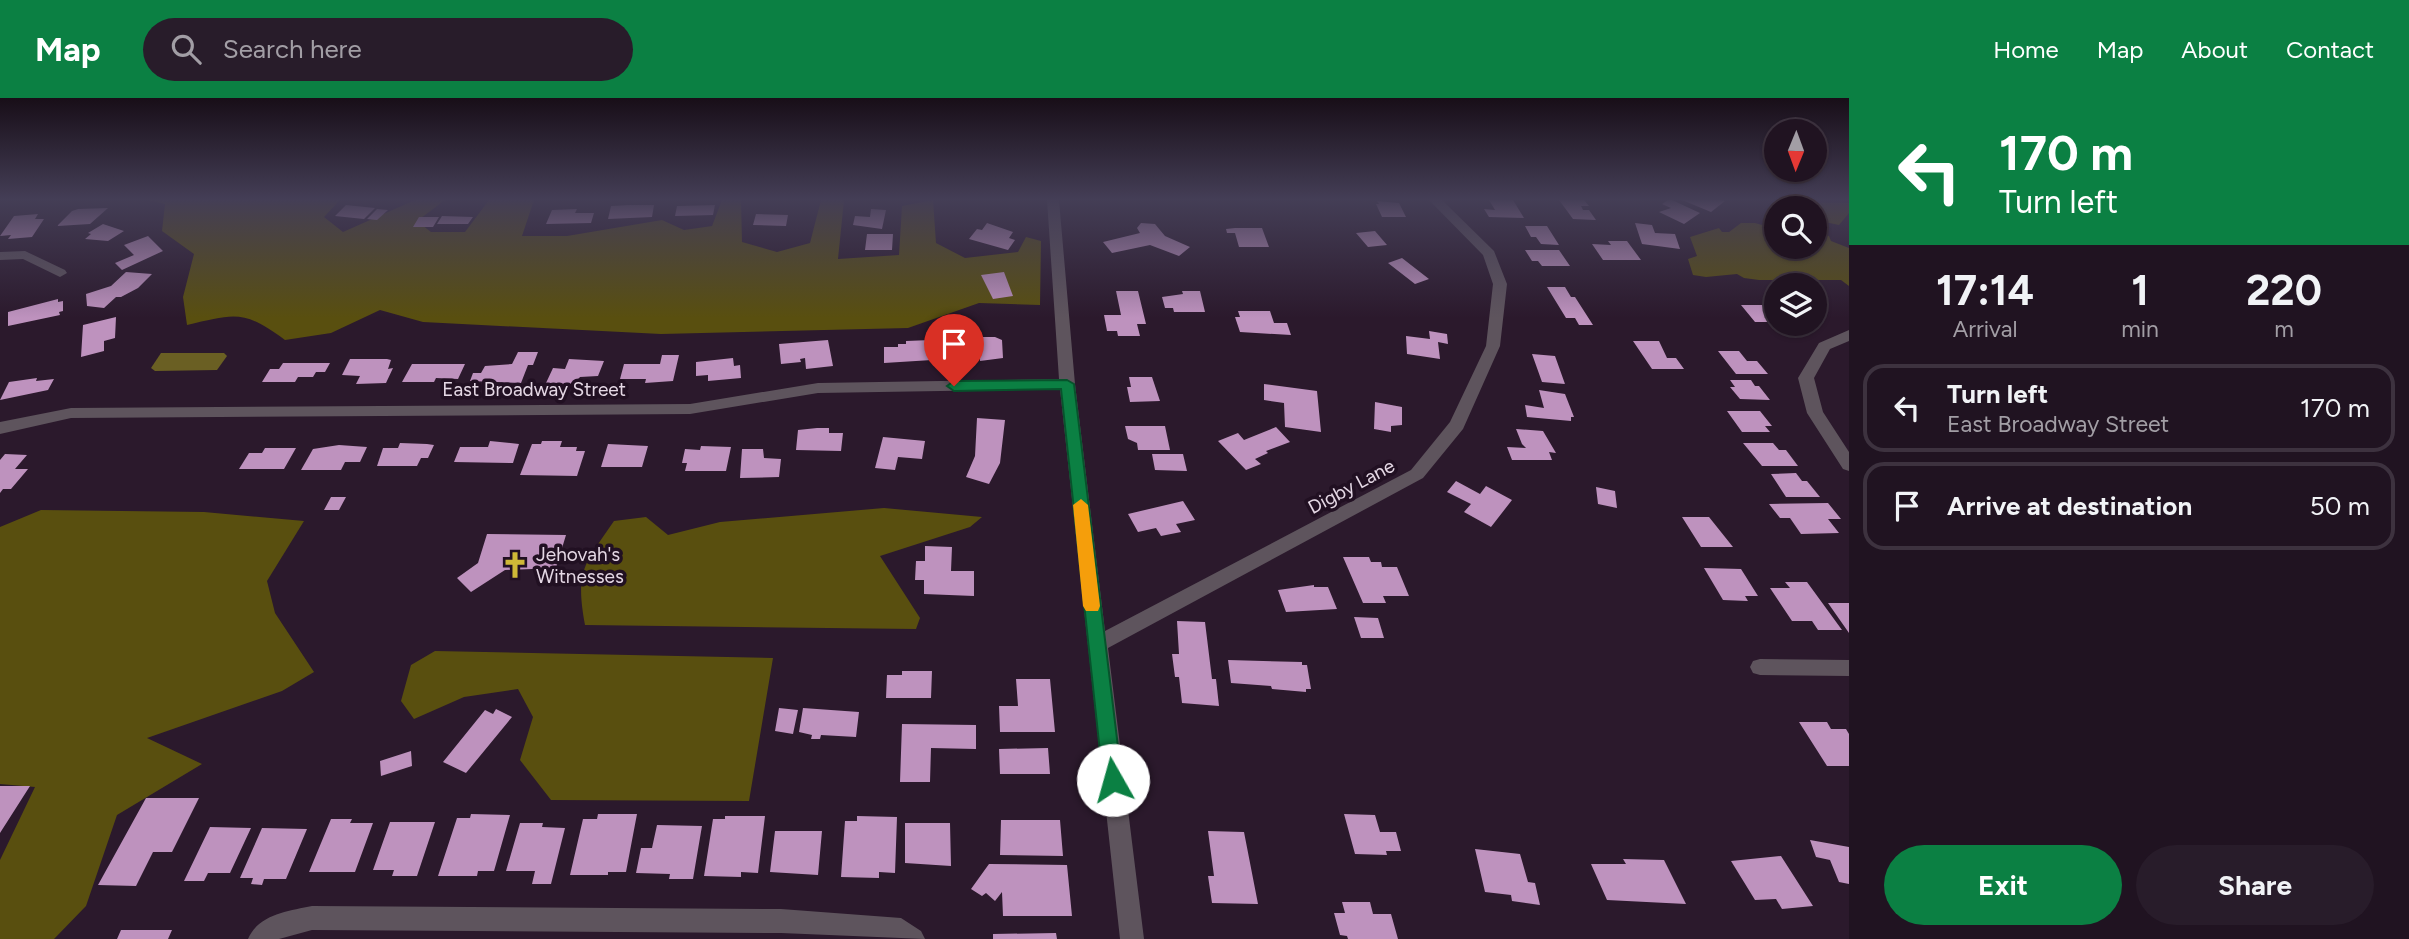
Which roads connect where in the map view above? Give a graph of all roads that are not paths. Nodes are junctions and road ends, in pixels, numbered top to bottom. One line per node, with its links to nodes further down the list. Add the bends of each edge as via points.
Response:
1 (1056, 239): 6 (street)
2 (1474, 239): 9 (street, Digby Lane, via 1489,254 1500,284 1493,346 1457,425 1417,474)
3 (0, 256): 4 (street, via 25,256)
4 (60, 273)
5 (1849, 335): 8 (street, via 1824,346 1806,378 1815,413)
6 (1067, 384): 7 (street, East Broadway Street, via 818,388 690,408 71,413); 9 (street)
7 (0, 428)
8 (1849, 465)
9 (1096, 645): 14 (street)
10 (1760, 667): 11 (street)
11 (1849, 668)
12 (260, 939): 13 (street, via 278,925 313,918 781,921 901,930)
13 (913, 939)
14 (1132, 939)

